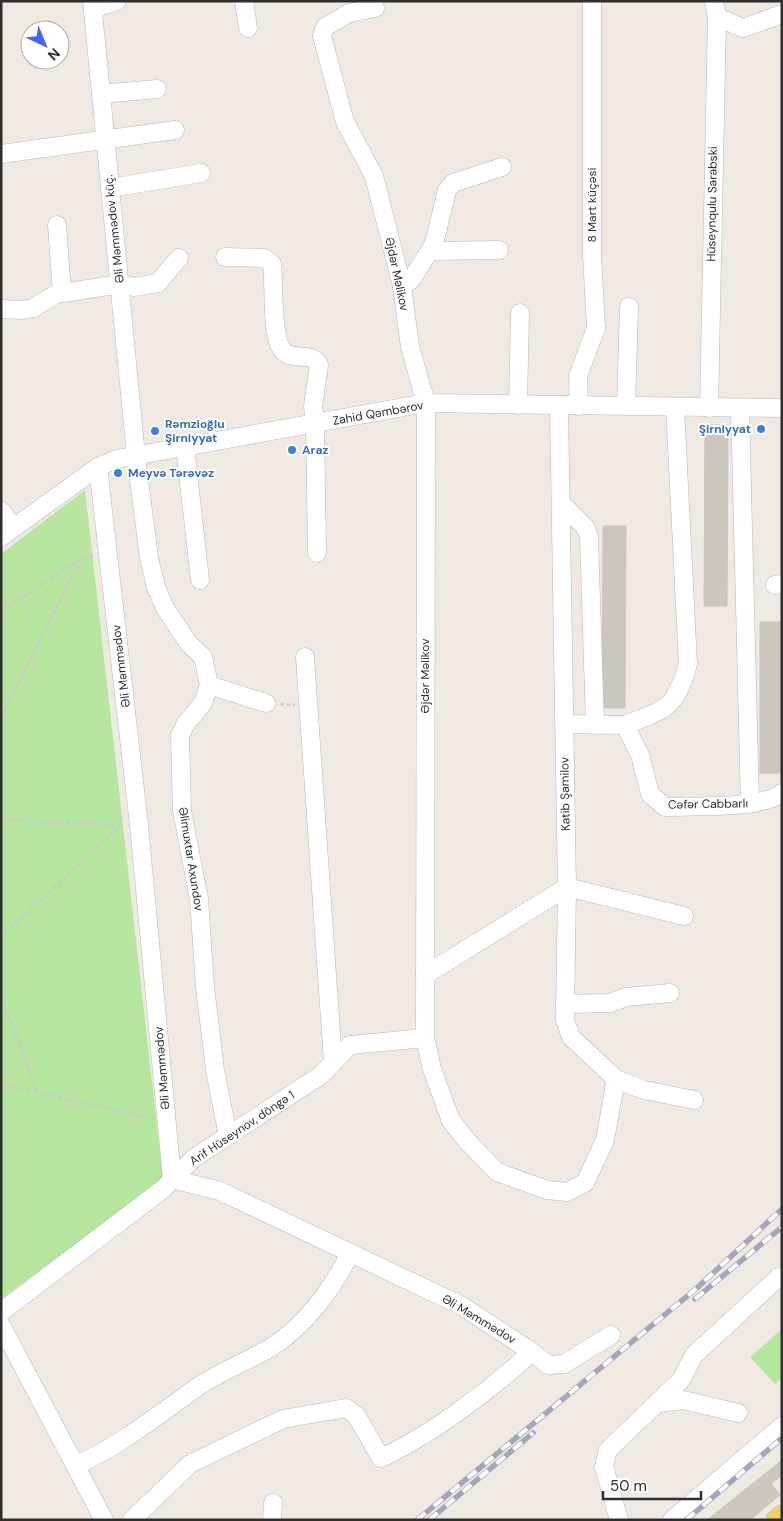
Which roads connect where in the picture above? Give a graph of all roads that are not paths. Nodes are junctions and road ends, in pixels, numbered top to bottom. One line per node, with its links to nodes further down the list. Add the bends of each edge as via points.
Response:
1 (117, 1): 4 (street)
2 (244, 1): 8 (street)
3 (592, 1): 31 (street, 8 Mart küçəsi, via 592,255 596,328 578,376)
4 (92, 5): 10 (street, Əli Məmmədov küç.)
5 (375, 8): 23 (street, Əjdər Məlikov, via 349,13 325,27 322,36 345,122 374,176)
6 (715, 9): 7 (street, via 743,28); 34 (street, Hüseynqulu Sarabski)
7 (782, 14)
8 (248, 28)
9 (158, 89): 10 (street)
10 (101, 94): 12 (street, Əli Məmmədov küç.)
11 (175, 130): 12 (street)
12 (106, 139): 13 (street); 16 (street, Əli Məmmədov küç.)
13 (1, 154)
14 (502, 167): 19 (street, via 453,183 447,190)
15 (201, 173): 16 (street)
16 (110, 188): 22 (street, Əli Məmmədov küç.)
17 (57, 225): 24 (street)
18 (499, 250): 19 (street)
19 (431, 251): 23 (street, via 411,280)
20 (226, 257): 37 (street, via 264,258 272,264 275,323 280,346 287,354 311,358 319,365 313,406)
21 (179, 258): 22 (street, via 158,283 134,288)
22 (120, 284): 24 (street); 39 (street, Əli Məmmədov küç.)
23 (402, 286): 28 (street, Əjdər Məlikov, via 410,347)
24 (62, 293): 25 (street, via 52,295 33,308)
25 (1, 308)
26 (629, 308): 32 (street)
27 (520, 313): 29 (street)
28 (426, 403): 29 (street, Zahid Qəmbərov); 37 (street, Zahid Qəmbərov); 56 (street, Əjdər Məlikov)
29 (518, 405): 30 (street, Zahid Qəmbərov)
30 (559, 406): 31 (street, Zahid Qəmbərov); 41 (street, Katib Şamilov)
31 (579, 406): 32 (street, Zahid Qəmbərov)
32 (626, 406): 33 (street, Zahid Qəmbərov)
33 (675, 407): 34 (street, Zahid Qəmbərov); 51 (street, via 688,664 682,688 666,709)
34 (709, 408): 35 (street, Zahid Qəmbərov)
35 (740, 408): 36 (street, Zahid Qəmbərov); 53 (street)
36 (782, 408)
37 (315, 424): 38 (street, Zahid Qəmbərov); 44 (street)
38 (186, 447): 39 (street, Zahid Qəmbərov); 45 (street)
39 (136, 456): 40 (street, Zahid Qəmbərov); 47 (street, via 149,558 156,587 176,626 203,657)
40 (98, 467): 43 (street, Zahid Qəmbərov); 64 (street, Əli Məmmədov, via 139,825)
41 (561, 503): 49 (street, Katib Şamilov); 50 (street, via 586,528 589,537)
42 (1, 511): 43 (street)
43 (8, 532)
44 (317, 553)
45 (200, 580)
46 (305, 657): 60 (street)
47 (209, 684): 48 (street); 63 (street, Əlimuxtar Axundov, via 202,703 180,736 182,811 199,898 215,1070)
48 (266, 703)
49 (564, 724): 50 (street); 54 (street, Katib Şamilov)
50 (595, 725): 51 (street)
51 (625, 725): 53 (street, Cəfər Cabbarlı, via 640,754 650,794 665,807)
52 (782, 793): 53 (street, Cəfər Cabbarlı)
53 (750, 804)
54 (567, 887): 55 (street); 56 (street); 58 (street, Katib Şamilov)
55 (684, 916)
56 (425, 975): 59 (street, Əjdər Məlikov)
57 (670, 993): 58 (street, via 626,997 610,1003)
58 (566, 1004): 61 (street, Katib Şamilov, via 565,1020 571,1037)
59 (425, 1038): 60 (street, Arif Hüseynov, döngə 1, via 350,1045); 61 (street, Əjdər Məlikov, via 432,1069 452,1121 463,1136 497,1172 547,1190 567,1192 585,1183 605,1140)
60 (333, 1062): 63 (street, Arif Hüseynov, döngə 1, via 321,1075)
61 (616, 1080): 62 (street, Katib Şamilov, via 644,1090)
62 (694, 1100)
63 (228, 1136): 64 (street, Arif Hüseynov, döngə 1, via 194,1158)
64 (172, 1179): 65 (street, Əli Məmmədov, via 220,1190); 67 (street, Arif Hüseynov, döngə 1)
65 (350, 1253): 70 (street, Əli Məmmədov, via 462,1306); 74 (street, via 319,1303 270,1347 198,1387 100,1454)
66 (779, 1277): 71 (street, via 694,1354 681,1380)
67 (1, 1312)
68 (1, 1325): 74 (street)
69 (611, 1335): 70 (street, Əli Məmmədov, via 564,1364 548,1365)
70 (532, 1352): 77 (street, via 493,1387 399,1450 381,1458 356,1415 346,1408 283,1419 190,1464)
71 (659, 1403): 72 (street, via 683,1400); 78 (street, via 608,1450 604,1467)
72 (738, 1413)
73 (782, 1426): 79 (street)
74 (75, 1466): 76 (street)
75 (782, 1516): 80 (main road)
76 (104, 1520)
77 (132, 1520)
78 (619, 1520)
79 (672, 1520)
80 (777, 1520)

